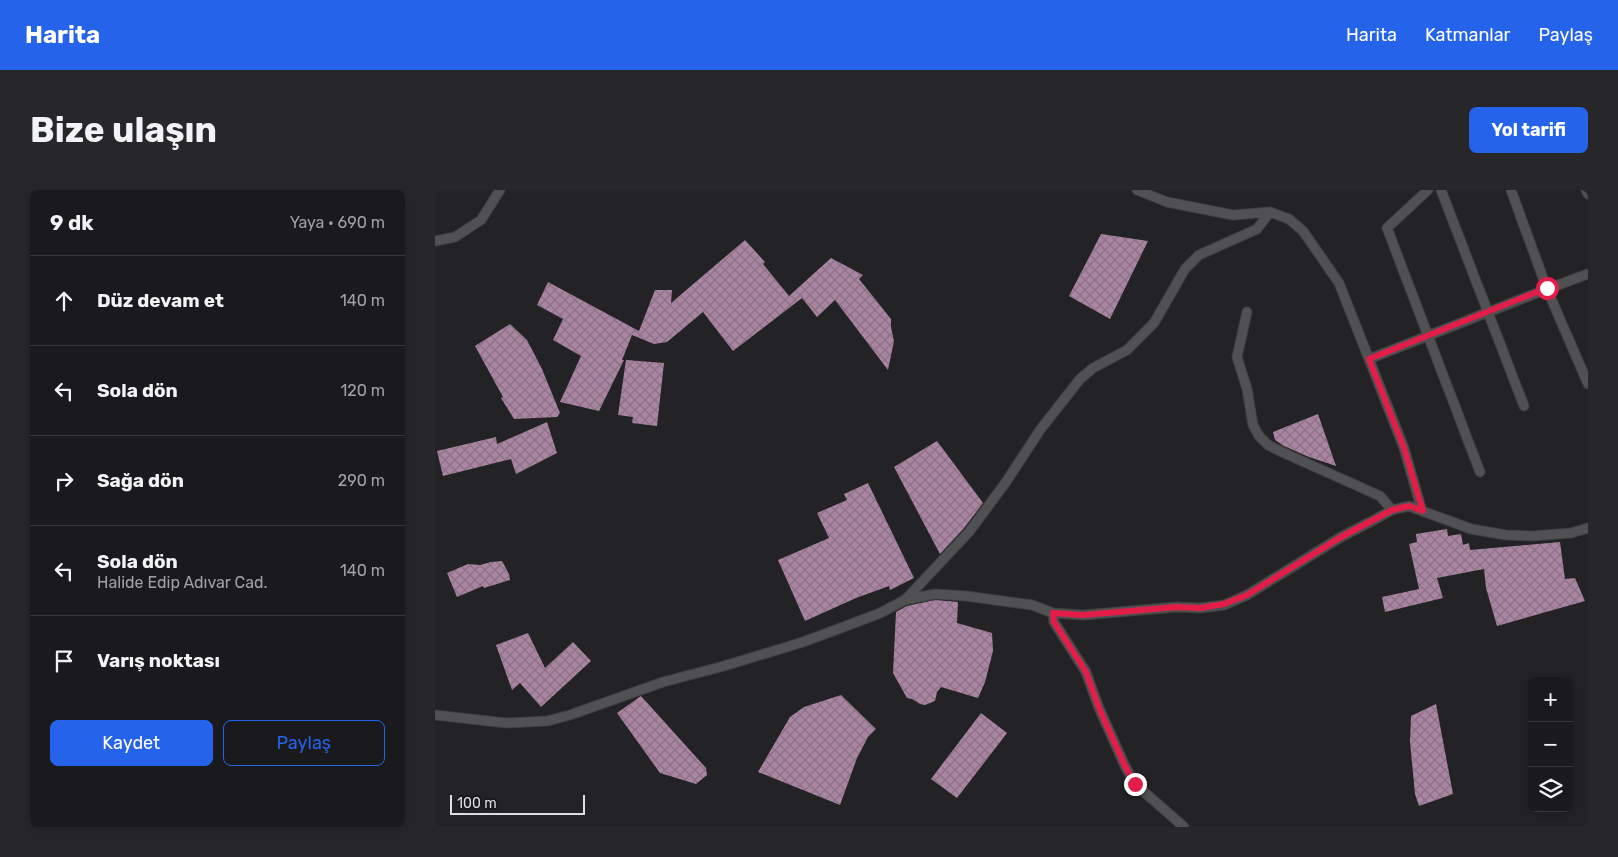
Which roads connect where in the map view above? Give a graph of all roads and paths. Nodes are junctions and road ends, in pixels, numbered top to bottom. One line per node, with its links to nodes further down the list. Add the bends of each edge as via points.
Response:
1 (500, 190): 9 (street, via 481,220 455,237)
2 (1137, 190): 8 (street, via 1167,202 1233,215)
3 (1428, 190): 14 (street, via 1387,228)
4 (1441, 190): 13 (street)
5 (1511, 190): 11 (street)
6 (1586, 190): 7 (street)
7 (1588, 194)
8 (1270, 212): 15 (street, via 1289,219 1303,231 1339,283); 22 (street, via 1257,229 1199,254 1185,269 1154,323 1127,350 1093,368 1080,379 969,532)
9 (435, 241)
10 (1588, 274): 11 (street)
11 (1547, 288): 13 (street); 16 (street)
12 (1247, 312): 19 (street, via 1237,356 1247,388 1253,425 1259,436 1283,453 1380,496)
13 (1488, 312): 14 (street); 17 (street)
14 (1428, 336): 15 (street); 18 (street)
15 (1369, 359): 20 (street, via 1404,448)
16 (1588, 384)
17 (1524, 406)
18 (1480, 472)
19 (1392, 510): 20 (street, via 1409,506); 23 (street, via 1247,595 1224,604 1083,615)
20 (1423, 511): 21 (street, via 1471,529 1507,535 1571,534)
21 (1588, 528)
22 (905, 600): 23 (street, via 935,594 966,596 1032,605); 24 (street, via 879,614 803,642 663,682 547,721 506,723)
23 (1053, 613): 25 (street, via 1054,622 1086,672 1099,708 1135,784)
24 (435, 715)
25 (1184, 827)

